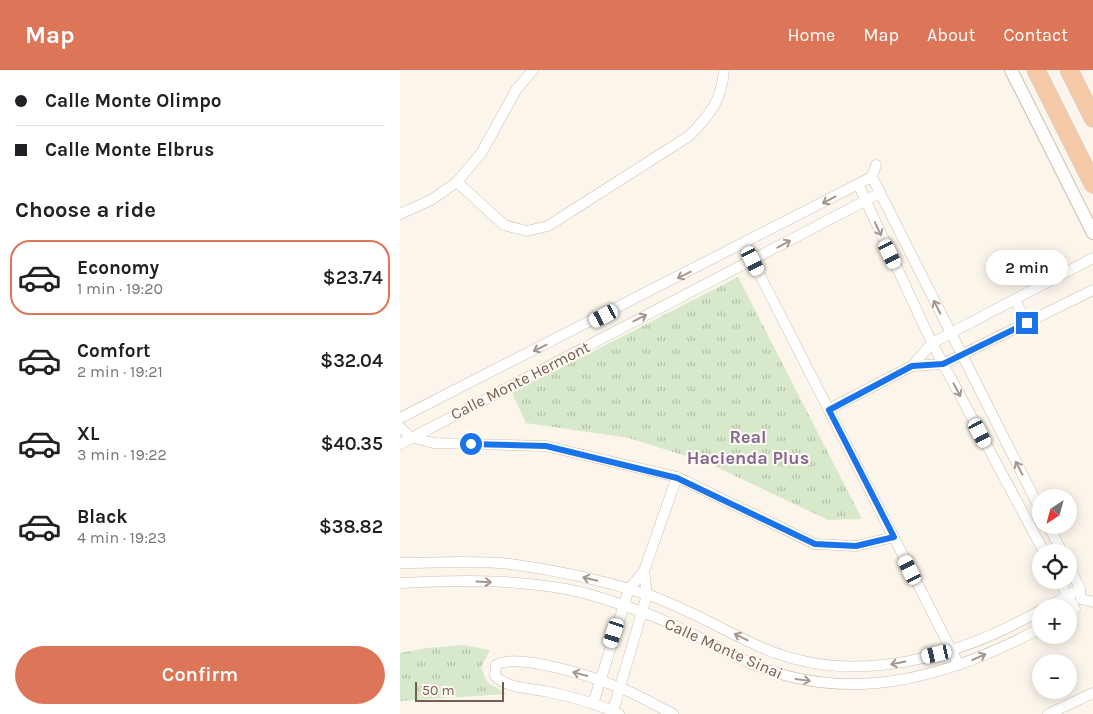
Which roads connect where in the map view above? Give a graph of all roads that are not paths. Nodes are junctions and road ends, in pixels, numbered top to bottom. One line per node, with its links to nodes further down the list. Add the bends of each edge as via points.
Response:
1 (532, 70): 10 (street, via 516,90 482,152)
2 (724, 70): 10 (street, via 720,95 709,117 689,136 548,226 527,231 504,225)
3 (1011, 70): 16 (street)
4 (1036, 70): 12 (highway)
5 (1069, 70): 6 (highway)
6 (1089, 106): 7 (highway)
7 (1093, 118)
8 (876, 165): 9 (street)
9 (872, 177): 11 (street, Calle Monte Hermont); 13 (street)
10 (458, 182): 15 (street, via 431,200)
11 (858, 184): 14 (street); 17 (street, Calle Monte Hermont, one-way to 17)
12 (1093, 184)
13 (880, 193): 14 (street, Calle Monte Hermont); 24 (street, one-way to 13)
14 (865, 200): 19 (street, Calle Monte Hermont, one-way to 14); 25 (street, one-way to 25)
15 (400, 214)
16 (1093, 233)
17 (744, 244): 19 (street); 23 (street, Calle Monte Hermont, one-way to 23)
18 (1093, 258): 21 (street)
19 (753, 261): 26 (street, Calle Monte Hermont, one-way to 19); 30 (street)
20 (1093, 290): 22 (street)
21 (1015, 300): 22 (street); 24 (street)
22 (1027, 323): 27 (street)
23 (569, 334): 26 (street); 31 (street, Calle Monte Hermont, one-way to 31)
24 (950, 334): 25 (street); 27 (street)
25 (932, 343): 28 (street); 29 (street)
26 (578, 350): 33 (street, Calle Monte Hermont)
27 (962, 355): 28 (street); 36 (street, one-way to 27)
28 (943, 364): 29 (street); 38 (street, one-way to 38)
29 (912, 366): 30 (street)
30 (829, 410): 37 (street)
31 (400, 418)
32 (400, 427): 33 (street)
33 (410, 437): 34 (street, Calle Monte Hermont); 35 (street, via 434,443 546,446)
34 (400, 444)
35 (677, 478): 37 (street, via 815,544 856,546); 41 (street)
36 (1032, 493)
37 (894, 537): 58 (street)
38 (1040, 544)
39 (400, 563): 40 (street, Calle Monte Sinai)
40 (445, 563): 42 (street); 45 (street, Calle Monte Sinai, one-way to 40, via 565,572 508,564)
41 (644, 571): 45 (street); 48 (street)
42 (449, 580): 43 (street, Calle Monte Sinai); 54 (street, Calle Monte Sinai, one-way to 54, via 566,589)
43 (400, 583)
44 (1077, 585): 47 (street)
45 (629, 589): 48 (street, Calle Monte Sinai); 54 (street)
46 (1064, 589): 49 (street)
47 (1081, 594): 49 (street); 52 (street); 53 (street)
48 (648, 595): 55 (street); 58 (street, Calle Monte Sinai, one-way to 48, via 892,665 838,666 800,661 764,649 687,609)
49 (1067, 595): 50 (street); 51 (street)
50 (1061, 599)
51 (1068, 599)
52 (1077, 602)
53 (1093, 602)
54 (623, 606): 55 (street, Calle Monte Sinai); 60 (street)
55 (643, 612): 59 (street, Calle Monte Sinai, one-way to 59, via 749,662 796,679 853,686 907,680); 61 (street)
56 (1032, 615): 58 (street, Calle Monte Sinai, via 1010,628)
57 (1032, 632): 59 (street, Calle Monte Sinai, one-way to 57)
58 (952, 651): 59 (street)
59 (960, 665)
60 (599, 680): 61 (street); 63 (street); 63 (street, one-way to 63, via 544,665 504,660 496,665 495,676 502,683)
61 (620, 687): 64 (street); 65 (street)
62 (1093, 693): 66 (street)
63 (593, 704): 64 (street)
64 (616, 712)
65 (673, 714)
66 (1048, 714)

